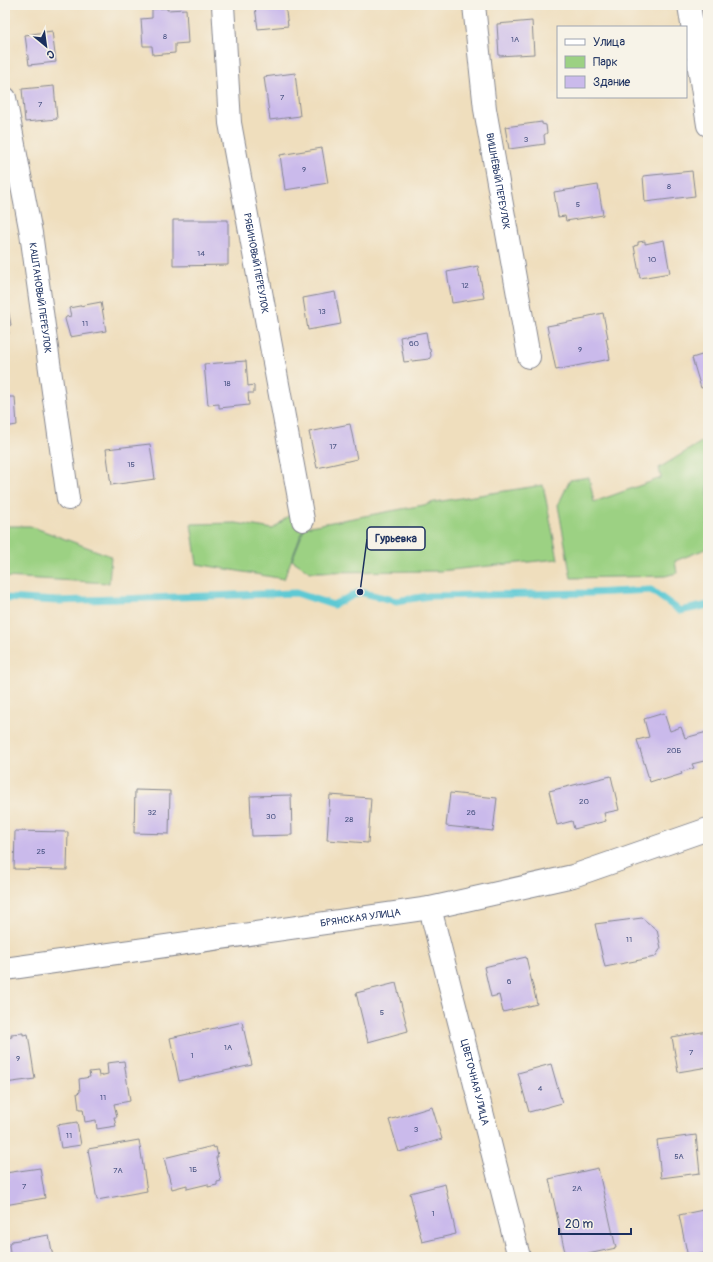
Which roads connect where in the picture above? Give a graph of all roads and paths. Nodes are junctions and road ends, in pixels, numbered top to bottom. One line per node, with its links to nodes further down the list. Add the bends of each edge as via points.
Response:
1 (223, 5): 8 (street, РЯБИНОВЫЙ ПЕРЕУЛОК, via 230,123)
2 (474, 5): 6 (street, ВИШНЁВЫЙ ПЕРЕУЛОК, via 485,109)
3 (689, 5): 5 (street)
4 (5, 98): 7 (street, КАШТАНОВЫЙ ПЕРЕУЛОК, via 30,233)
5 (708, 125)
6 (529, 358)
7 (68, 499)
8 (303, 520)
9 (708, 829): 10 (street, БРЯНСКАЯ УЛИЦА, via 573,876)
10 (430, 908): 11 (street, БРЯНСКАЯ УЛИЦА); 12 (street, ЦВЕТОЧНАЯ УЛИЦА)
11 (5, 969)
12 (519, 1257)

